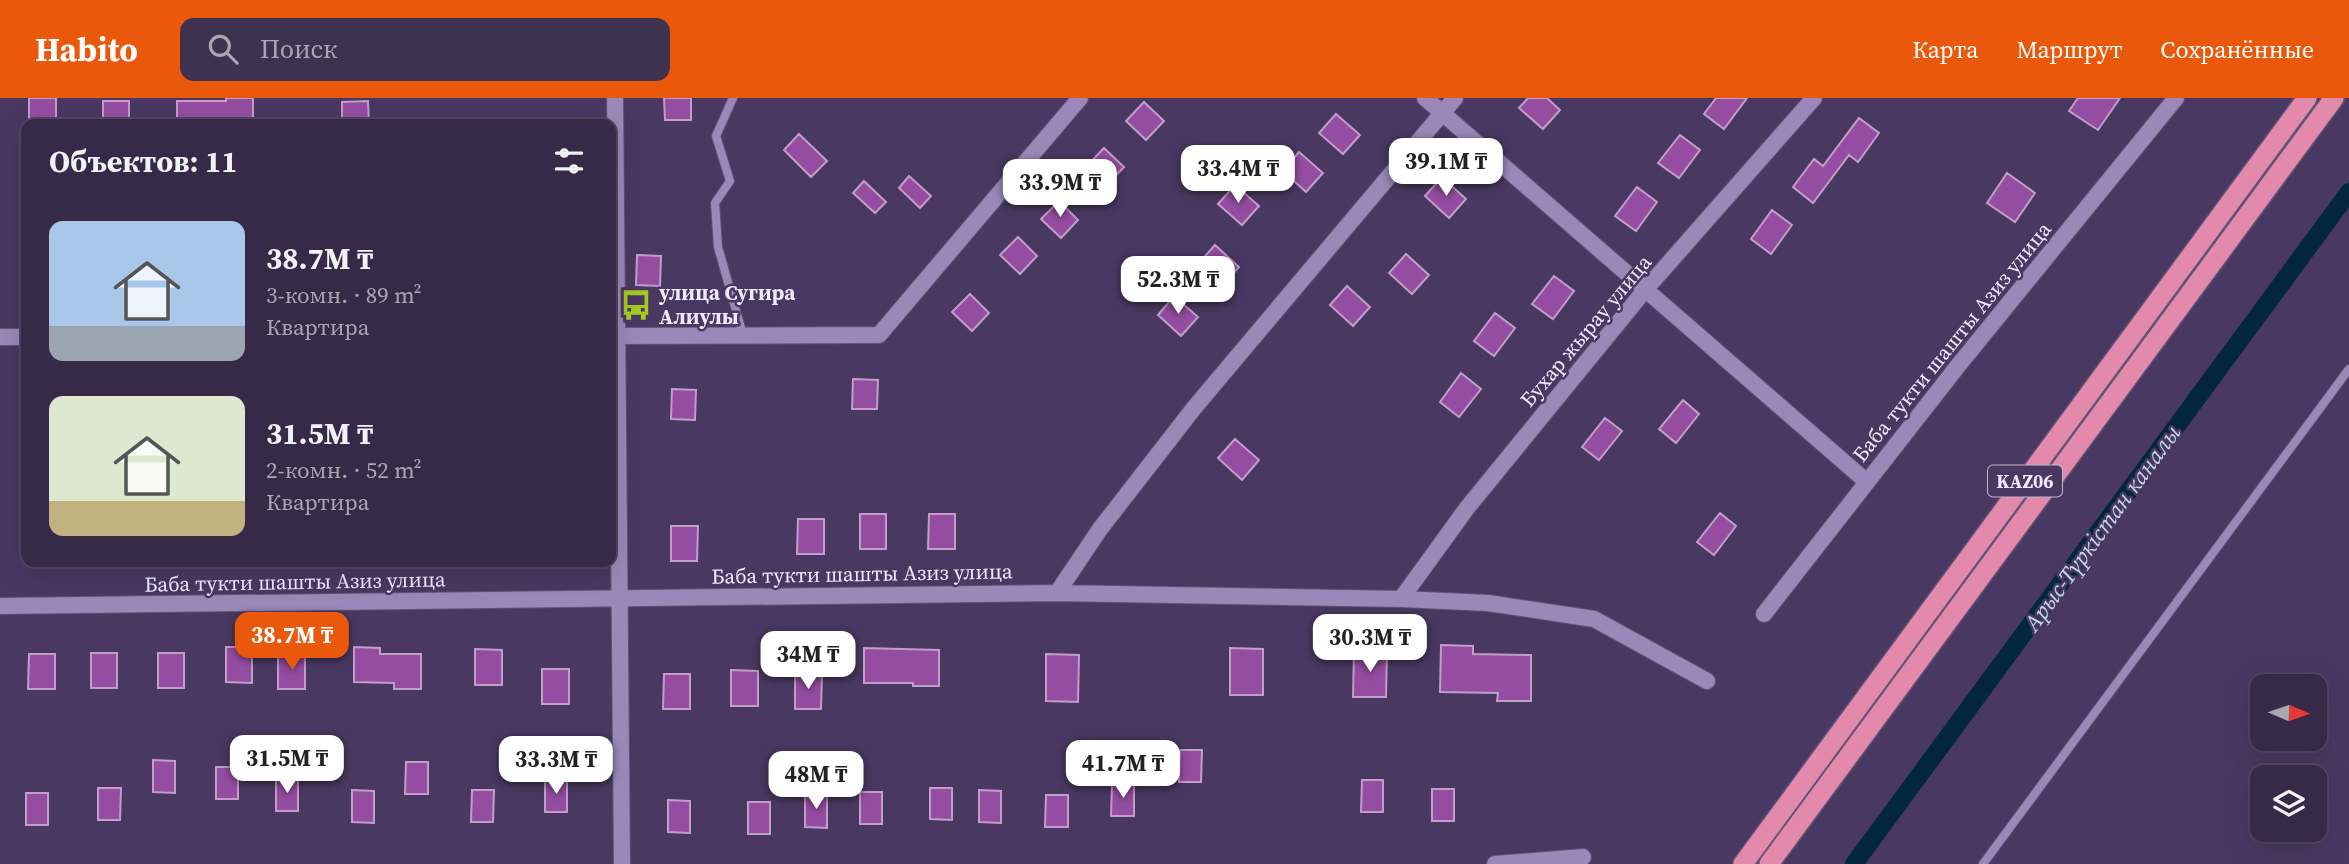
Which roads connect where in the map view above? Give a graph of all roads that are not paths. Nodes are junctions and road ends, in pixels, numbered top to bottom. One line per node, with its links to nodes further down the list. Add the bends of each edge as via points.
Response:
1 (615, 98): 11 (street)
2 (733, 98): 13 (lane, via 716,136 730,181 715,203 719,247)
3 (1080, 98): 13 (street, via 878,335)
4 (1425, 98): 10 (street)
5 (1455, 98): 10 (street)
6 (1814, 98): 12 (street, Бухар жырау улица)
7 (2176, 98): 19 (street, Баба тукти шашты Азиз улица)
8 (2307, 98): 29 (highway, KАZ06)
9 (2334, 98): 30 (highway, KАZ06)
10 (1442, 113): 12 (street); 20 (street, via 1194,408 1100,529)
11 (615, 119)
12 (1645, 290): 19 (street); 22 (street, Бухар жырау улица, via 1467,508)
13 (743, 335): 14 (street)
14 (616, 336)
15 (0, 337): 16 (street)
16 (21, 337)
17 (2349, 369): 31 (lane)
18 (616, 424): 21 (street)
19 (1867, 482): 24 (street, Баба тукти шашты Азиз улица)
20 (1057, 593): 21 (street, Баба тукти шашты Азиз улица); 22 (street, Баба тукти шашты Азиз улица)
21 (620, 599): 23 (street, Баба тукти шашты Азиз улица); 27 (street)
22 (1401, 599): 25 (street, Баба тукти шашты Азиз улица, via 1488,603 1594,619)
23 (0, 606)
24 (1764, 614)
25 (1707, 681)
26 (1583, 857): 28 (street)
27 (622, 864)
28 (1496, 864)
29 (1743, 864)
30 (1769, 864)
31 (1983, 864)

